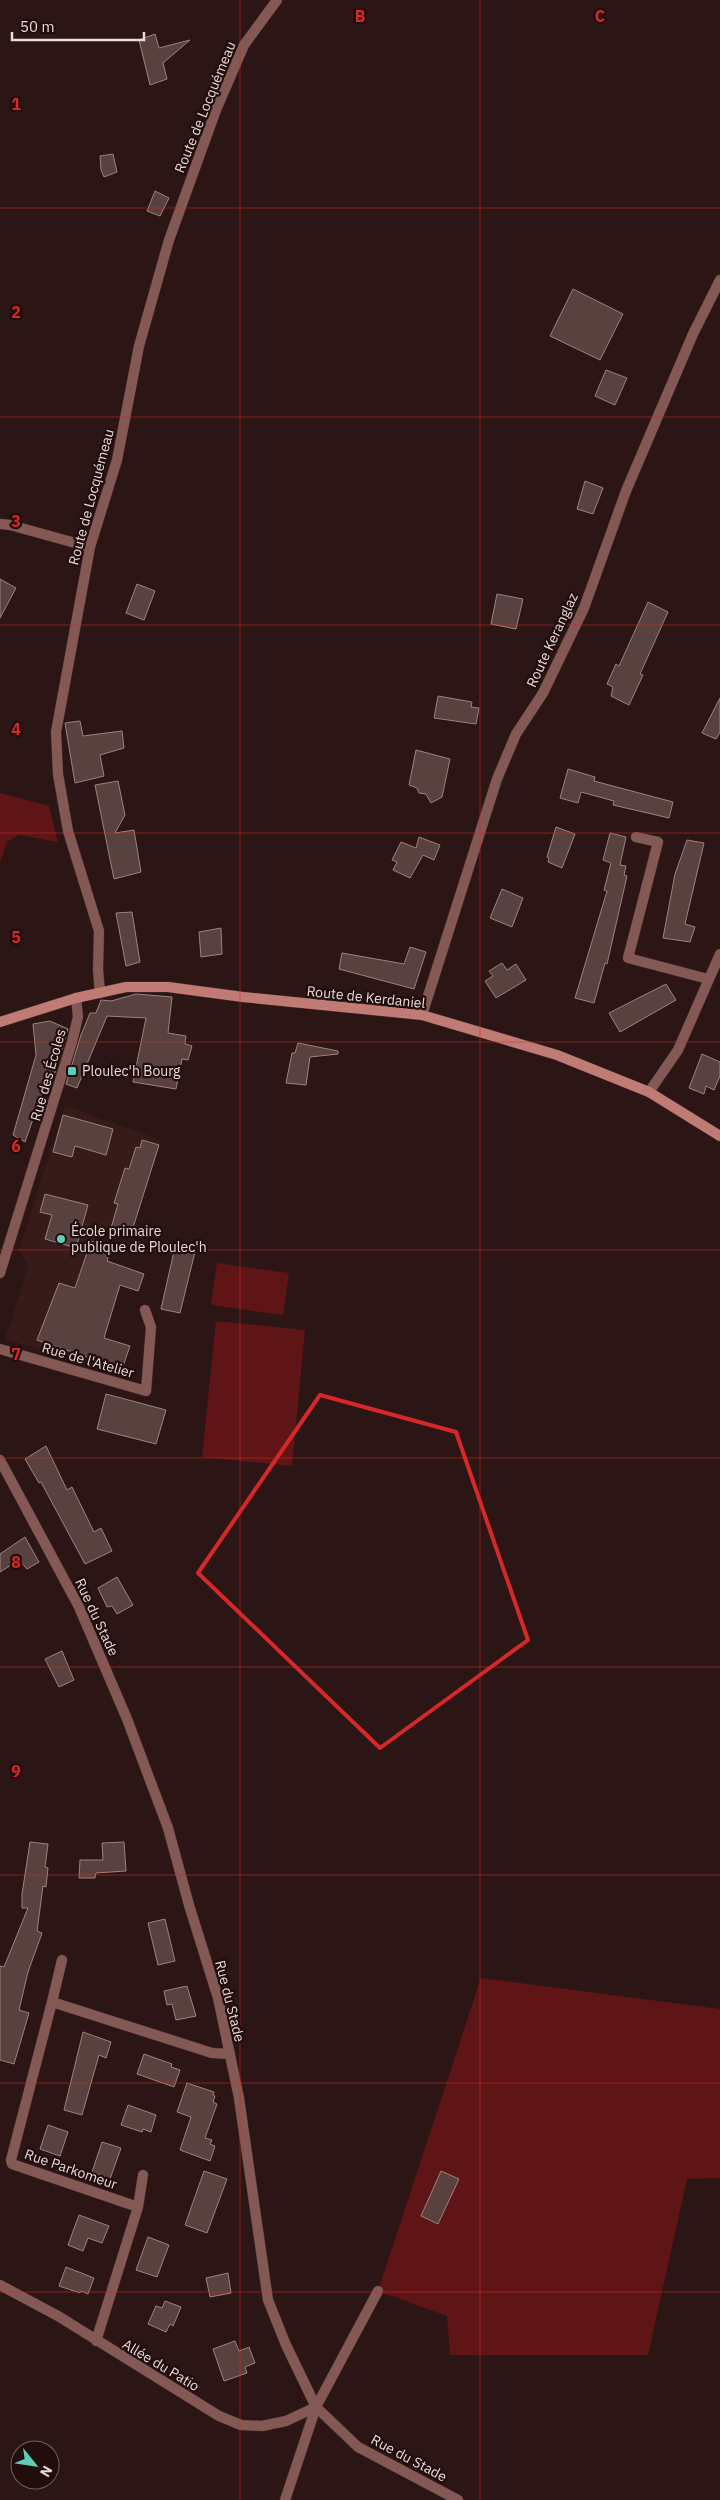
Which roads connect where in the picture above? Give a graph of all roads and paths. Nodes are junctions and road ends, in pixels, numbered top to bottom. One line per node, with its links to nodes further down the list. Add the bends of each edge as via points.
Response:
1 (277, 0): 4 (street, Route de Locquémeau, via 244,45 216,110 169,240 139,346 117,460)
2 (720, 280): 10 (street, Route Keranglaz, via 693,334 626,491 584,608 543,693 516,734)
3 (0, 524): 4 (street)
4 (90, 547): 8 (street, Route de Locquémeau, via 56,732 58,774 68,831 99,931)
5 (636, 837): 7 (street, via 658,842 628,958)
6 (720, 954): 7 (street)
7 (708, 979): 12 (street, via 678,1050)
8 (100, 993): 9 (street, Route de Kerdaniel); 10 (street, Route de Kerdaniel, via 126,987 168,987)
9 (76, 998): 11 (street, Route de Kerdaniel); 14 (street, Rue des Écoles, via 78,1017 72,1042)
10 (422, 1015): 12 (street, Route de Kerdaniel, via 556,1055)
11 (0, 1022)
12 (649, 1092): 13 (street, Route de Kerdaniel)
13 (720, 1136)
14 (0, 1273)
15 (145, 1310): 16 (street, Rue de l'Atelier, via 151,1327 146,1391)
16 (0, 1348)
17 (0, 1460): 20 (street, Rue du Stade, via 79,1606 127,1719 168,1828 218,1998)
18 (62, 1960): 19 (street, Rue Parkomeur)
19 (52, 2002): 20 (street, via 212,2053); 22 (street, Rue Parkomeur, via 12,2164)
20 (230, 2054): 26 (street, Rue du Stade, via 268,2300)
21 (142, 2175): 22 (street)
22 (138, 2207): 25 (street)
23 (0, 2285): 25 (street, Allée du Patio)
24 (378, 2291): 26 (street)
25 (96, 2341): 26 (street, Allée du Patio, via 219,2416 240,2425 262,2426 286,2421)
26 (316, 2407): 27 (street); 28 (street, Rue du Stade, via 358,2447)
27 (284, 2500)
28 (458, 2500)

